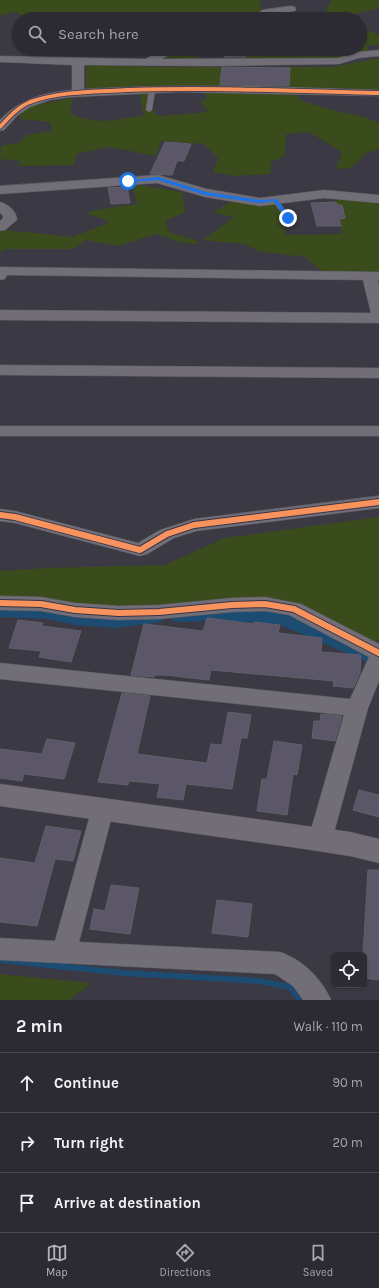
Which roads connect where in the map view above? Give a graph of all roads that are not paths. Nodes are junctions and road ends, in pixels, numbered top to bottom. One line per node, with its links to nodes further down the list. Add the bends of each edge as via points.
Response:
1 (291, 9): 2 (street)
2 (266, 12)
3 (379, 53): 4 (street)
4 (367, 54)
5 (159, 56): 9 (street)
6 (355, 56): 9 (street, via 339,61 162,64)
7 (0, 58): 8 (street)
8 (78, 62): 9 (street); 11 (street)
9 (146, 62)
10 (152, 90): 11 (street); 12 (street); 13 (lane)
11 (78, 93): 14 (street, via 30,102 18,109)
12 (379, 93)
13 (149, 110)
14 (0, 127)
15 (0, 190): 17 (street, via 158,179 205,193 260,202)
16 (379, 199): 17 (street, via 324,194)
17 (275, 200): 19 (lane)
18 (0, 206): 20 (street, via 10,215 10,220)
19 (288, 218)
20 (0, 227)
21 (374, 275): 22 (street, via 1,271); 24 (street)
22 (0, 276)
23 (0, 315): 24 (street)
24 (379, 317)
25 (0, 370): 26 (street)
26 (379, 373)
27 (0, 430): 28 (street)
28 (379, 431)
29 (379, 502): 30 (street, via 194,525 167,534 140,550)
30 (0, 515)
31 (0, 603): 32 (street, via 41,604 75,610 119,613 265,604 294,609)
32 (378, 661): 34 (street)
33 (0, 671): 34 (street)
34 (357, 708): 37 (street)
35 (0, 794): 36 (street)
36 (103, 808): 37 (street); 40 (street)
37 (320, 840): 38 (street)
38 (379, 851)
39 (0, 949): 40 (street)
40 (64, 952): 41 (street, via 280,963 302,978)
41 (318, 1000)

